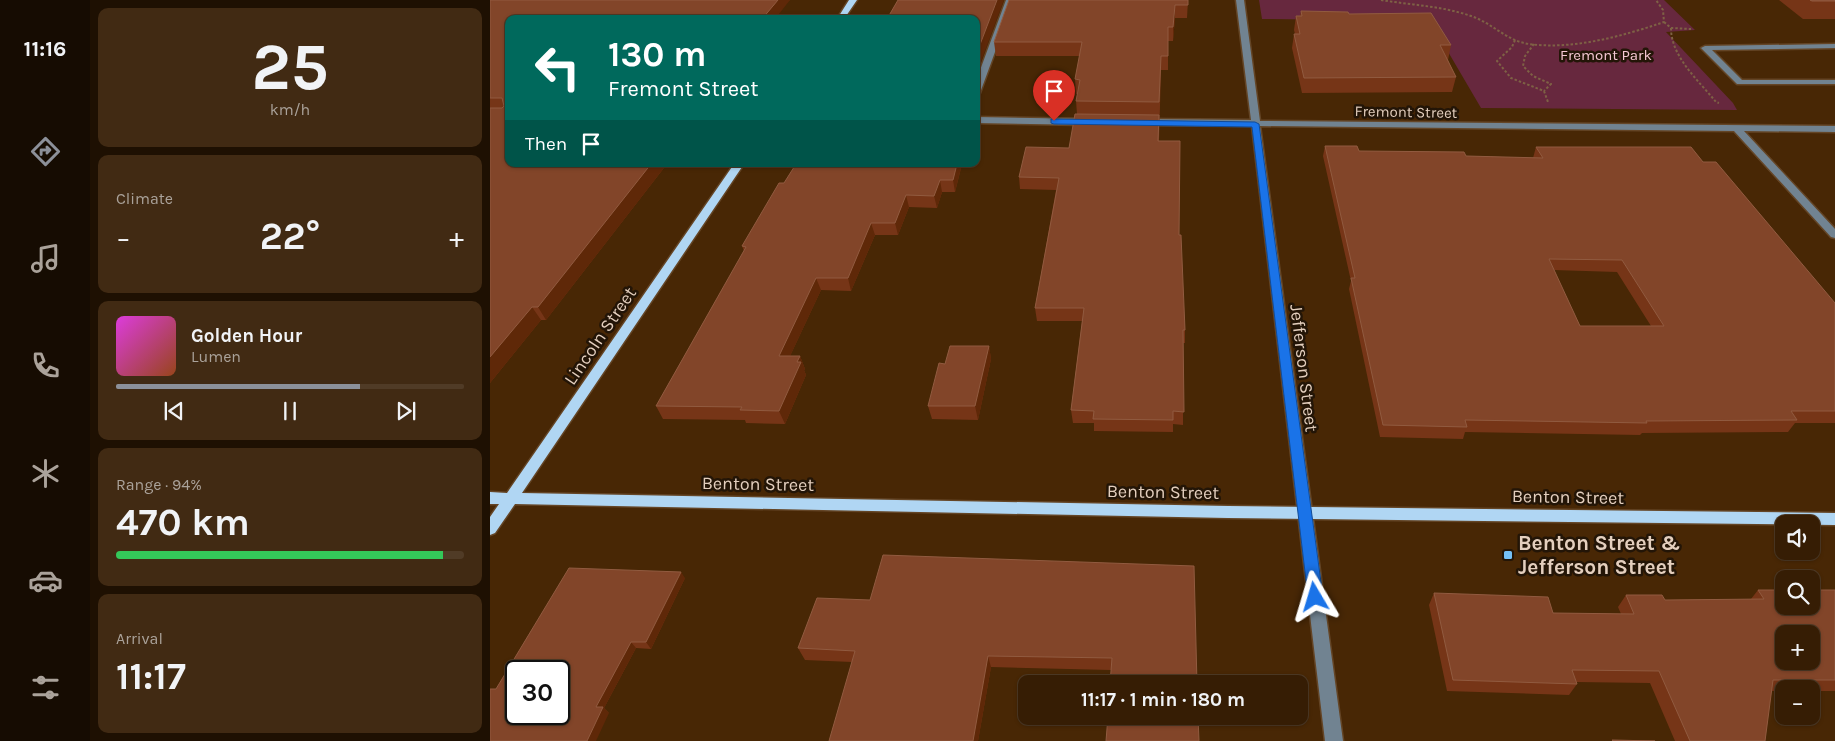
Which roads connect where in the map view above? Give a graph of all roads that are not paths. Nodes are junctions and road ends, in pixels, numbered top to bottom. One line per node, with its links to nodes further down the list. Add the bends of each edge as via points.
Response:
1 (853, 0): 4 (main road)
2 (1010, 0): 6 (street)
3 (1240, 0): 11 (street, Jefferson Street)
4 (843, 15)
5 (1835, 46): 7 (street, via 1705,48 1740,82)
6 (980, 82)
7 (1835, 82)
8 (980, 120): 9 (street)
9 (1102, 122)
10 (1131, 122): 11 (street, Fremont Street)
11 (1255, 124): 12 (street, Fremont Street); 18 (street, Jefferson Street)
12 (1736, 128): 13 (street, Fremont Street); 15 (street)
13 (1835, 129)
14 (737, 167): 17 (main road, Lincoln Street)
15 (1835, 235)
16 (490, 498): 17 (main road, Benton Street)
17 (510, 498): 18 (main road, Benton Street); 20 (main road, Lincoln Street)
18 (1304, 513): 19 (main road, Benton Street); 21 (street, Jefferson Street)
19 (1835, 519)
20 (490, 529)
21 (1334, 741)

